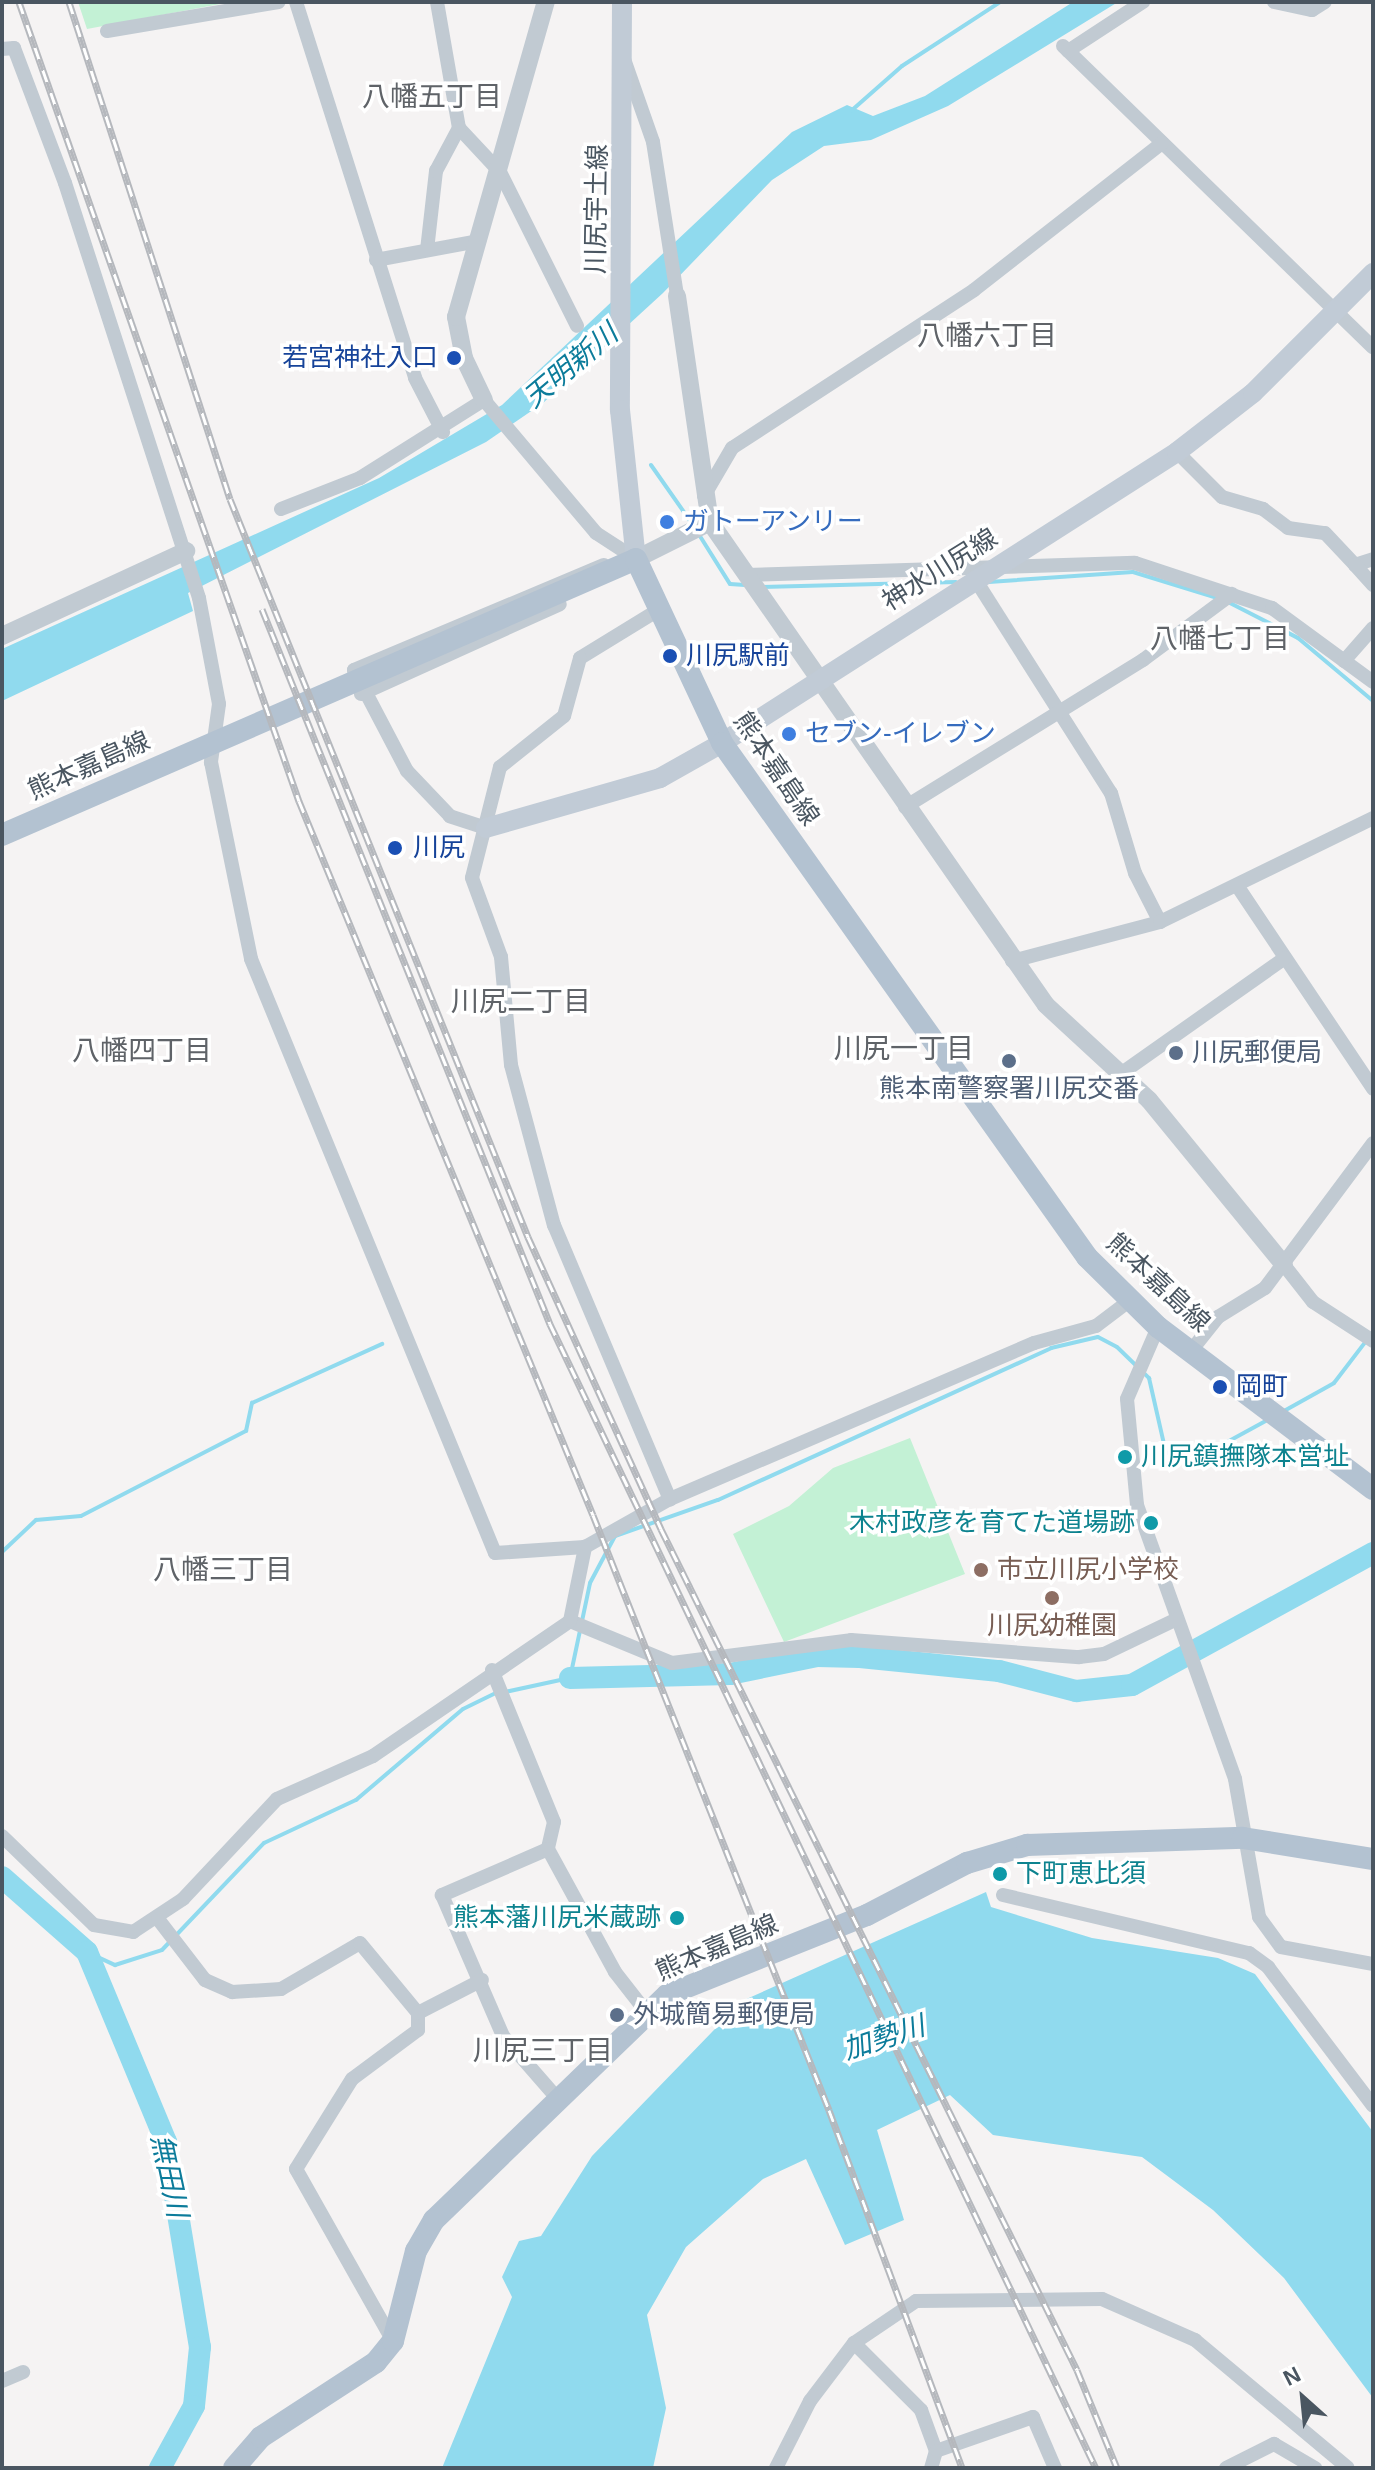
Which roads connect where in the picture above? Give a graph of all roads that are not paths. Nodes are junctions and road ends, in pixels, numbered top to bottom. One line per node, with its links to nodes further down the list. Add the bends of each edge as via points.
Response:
1 (279, 2): 9 (street)
2 (296, 2): 17 (street)
3 (437, 2): 12 (street)
4 (546, 2): 14 (street)
5 (622, 2): 11 (main road, 川尻宇土線)
6 (1143, 2): 13 (street, via 1066,49)
7 (1274, 2): 8 (street, via 1312,10)
8 (1325, 2)
9 (107, 31)
10 (2, 49): 29 (street, via 14,48 65,183)
11 (623, 56): 19 (street, via 653,142); 30 (main road, 川尻宇土線, via 620,352)
12 (459, 128): 14 (street); 16 (street, via 436,171)
13 (1162, 143): 20 (street); 26 (street, via 974,290 732,448)
14 (500, 172): 15 (street); 21 (street)
15 (479, 241): 16 (street); 23 (street, via 456,317 464,358)
16 (427, 250): 17 (street)
17 (376, 260): 24 (street, via 415,378)
18 (1373, 273): 20 (main road, 神水川尻線)
19 (677, 296): 26 (street)
20 (1336, 313): 22 (street); 25 (main road, 神水川尻線, via 1253,393)
21 (577, 326)
22 (1373, 347)
23 (484, 400): 24 (street); 30 (street, via 521,453 596,533)
24 (443, 432): 27 (street, via 360,478)
25 (1177, 452): 32 (street, via 1222,497 1263,509 1288,528 1325,533); 33 (main road, 神水川尻線)
26 (702, 499): 28 (street)
27 (281, 509)
28 (710, 522): 30 (street); 34 (street)
29 (186, 553): 40 (street); 65 (street, via 219,704 211,762 251,959 495,1553)
30 (636, 559): 38 (main road, 熊本嘉島線); 44 (street, via 608,582); 44 (street, via 586,569 354,670); 50 (main road, 熊本嘉島線)
31 (1373, 559): 32 (street)
32 (1355, 565): 36 (street)
33 (994, 568): 34 (street); 35 (main road, 神水川尻線); 37 (street, via 1135,563)
34 (746, 575): 42 (street)
35 (975, 579): 42 (main road, 神水川尻線); 45 (street)
36 (1373, 585)
37 (1232, 594): 41 (street, via 1272,608); 45 (street)
38 (655, 612): 46 (main road, 熊本嘉島線); 49 (street, via 580,658 564,716 500,767)
39 (1373, 628): 41 (street)
40 (2, 636)
41 (1344, 661): 43 (street)
42 (815, 677): 46 (main road, 神水川尻線); 47 (street)
43 (1373, 682)
44 (361, 694): 49 (street, via 430,798 450,816)
45 (1060, 712): 47 (street); 52 (street, via 1111,793 1135,873)
46 (722, 743): 49 (main road, 神水川尻線, via 660,778); 59 (main road, 熊本嘉島線, via 1058,1221)
47 (905, 807): 54 (street)
48 (1373, 818): 51 (street)
49 (486, 828): 64 (street, via 472,878 501,957 524,1119 554,1225)
50 (2, 835)
51 (1238, 887): 52 (street); 53 (street)
52 (1160, 922): 54 (street)
53 (1285, 958): 55 (street); 56 (street)
54 (1012, 961): 55 (street, via 1046,1005)
55 (1119, 1075): 58 (street, via 1198,1155)
56 (1373, 1089)
57 (1373, 1143): 58 (street)
58 (1284, 1265): 61 (street, via 1313,1302); 62 (street, via 1265,1288 1218,1317)
59 (1129, 1301): 60 (main road, 熊本嘉島線); 64 (street, via 1096,1326 1034,1343)
60 (1158, 1327): 62 (main road, 熊本嘉島線); 66 (street, via 1127,1399 1130,1461 1147,1540)
61 (1373, 1341)
62 (1190, 1352): 63 (main road, 熊本嘉島線)
63 (1373, 1489)
64 (670, 1499): 65 (street)
65 (585, 1547): 67 (street)
66 (1177, 1619): 67 (street, via 1104,1654 1079,1657 851,1640 672,1663); 70 (street, via 1201,1673 1247,1825)
67 (570, 1621): 68 (street)
68 (494, 1674): 71 (street, via 554,1822); 74 (street, via 373,1756 277,1799)
69 (2, 1836): 74 (street, via 94,1925 133,1932)
70 (1243, 1838): 72 (main road, 熊本嘉島線); 75 (street, via 1259,1917 1274,1942 1337,1962); 78 (main road, 熊本嘉島線, via 1109,1837 997,1853 827,1933 667,1995)
71 (548, 1849): 76 (street, via 442,1895); 78 (street, via 615,1972)
72 (1373, 1859)
73 (1003, 1895): 80 (street, via 1249,1953 1268,1967)
74 (158, 1919): 77 (street, via 205,1980 232,1992 281,1989 360,1943)
75 (1373, 1964)
76 (482, 1980): 77 (street); 79 (street, via 503,2036)
77 (418, 2013): 81 (street, via 418,2030 352,2079 296,2169)
78 (647, 2013): 79 (main road, 熊本嘉島線)
79 (558, 2099): 81 (main road, 熊本嘉島線, via 434,2220 416,2251)
80 (1373, 2106)
81 (393, 2341): 86 (main road, 熊本嘉島線, via 366,2371 261,2437)
82 (854, 2343): 85 (street, via 921,2410); 87 (street, via 810,2401); 92 (street, via 916,2301 1102,2299 1195,2340)
83 (23, 2372): 84 (street)
84 (2, 2381)
85 (936, 2451): 88 (street); 89 (street, via 1033,2417)
86 (234, 2468)
87 (776, 2468)
88 (931, 2468)
89 (1055, 2468)
90 (1226, 2468): 91 (street, via 1274,2444)
91 (1315, 2468)
92 (1348, 2468)

